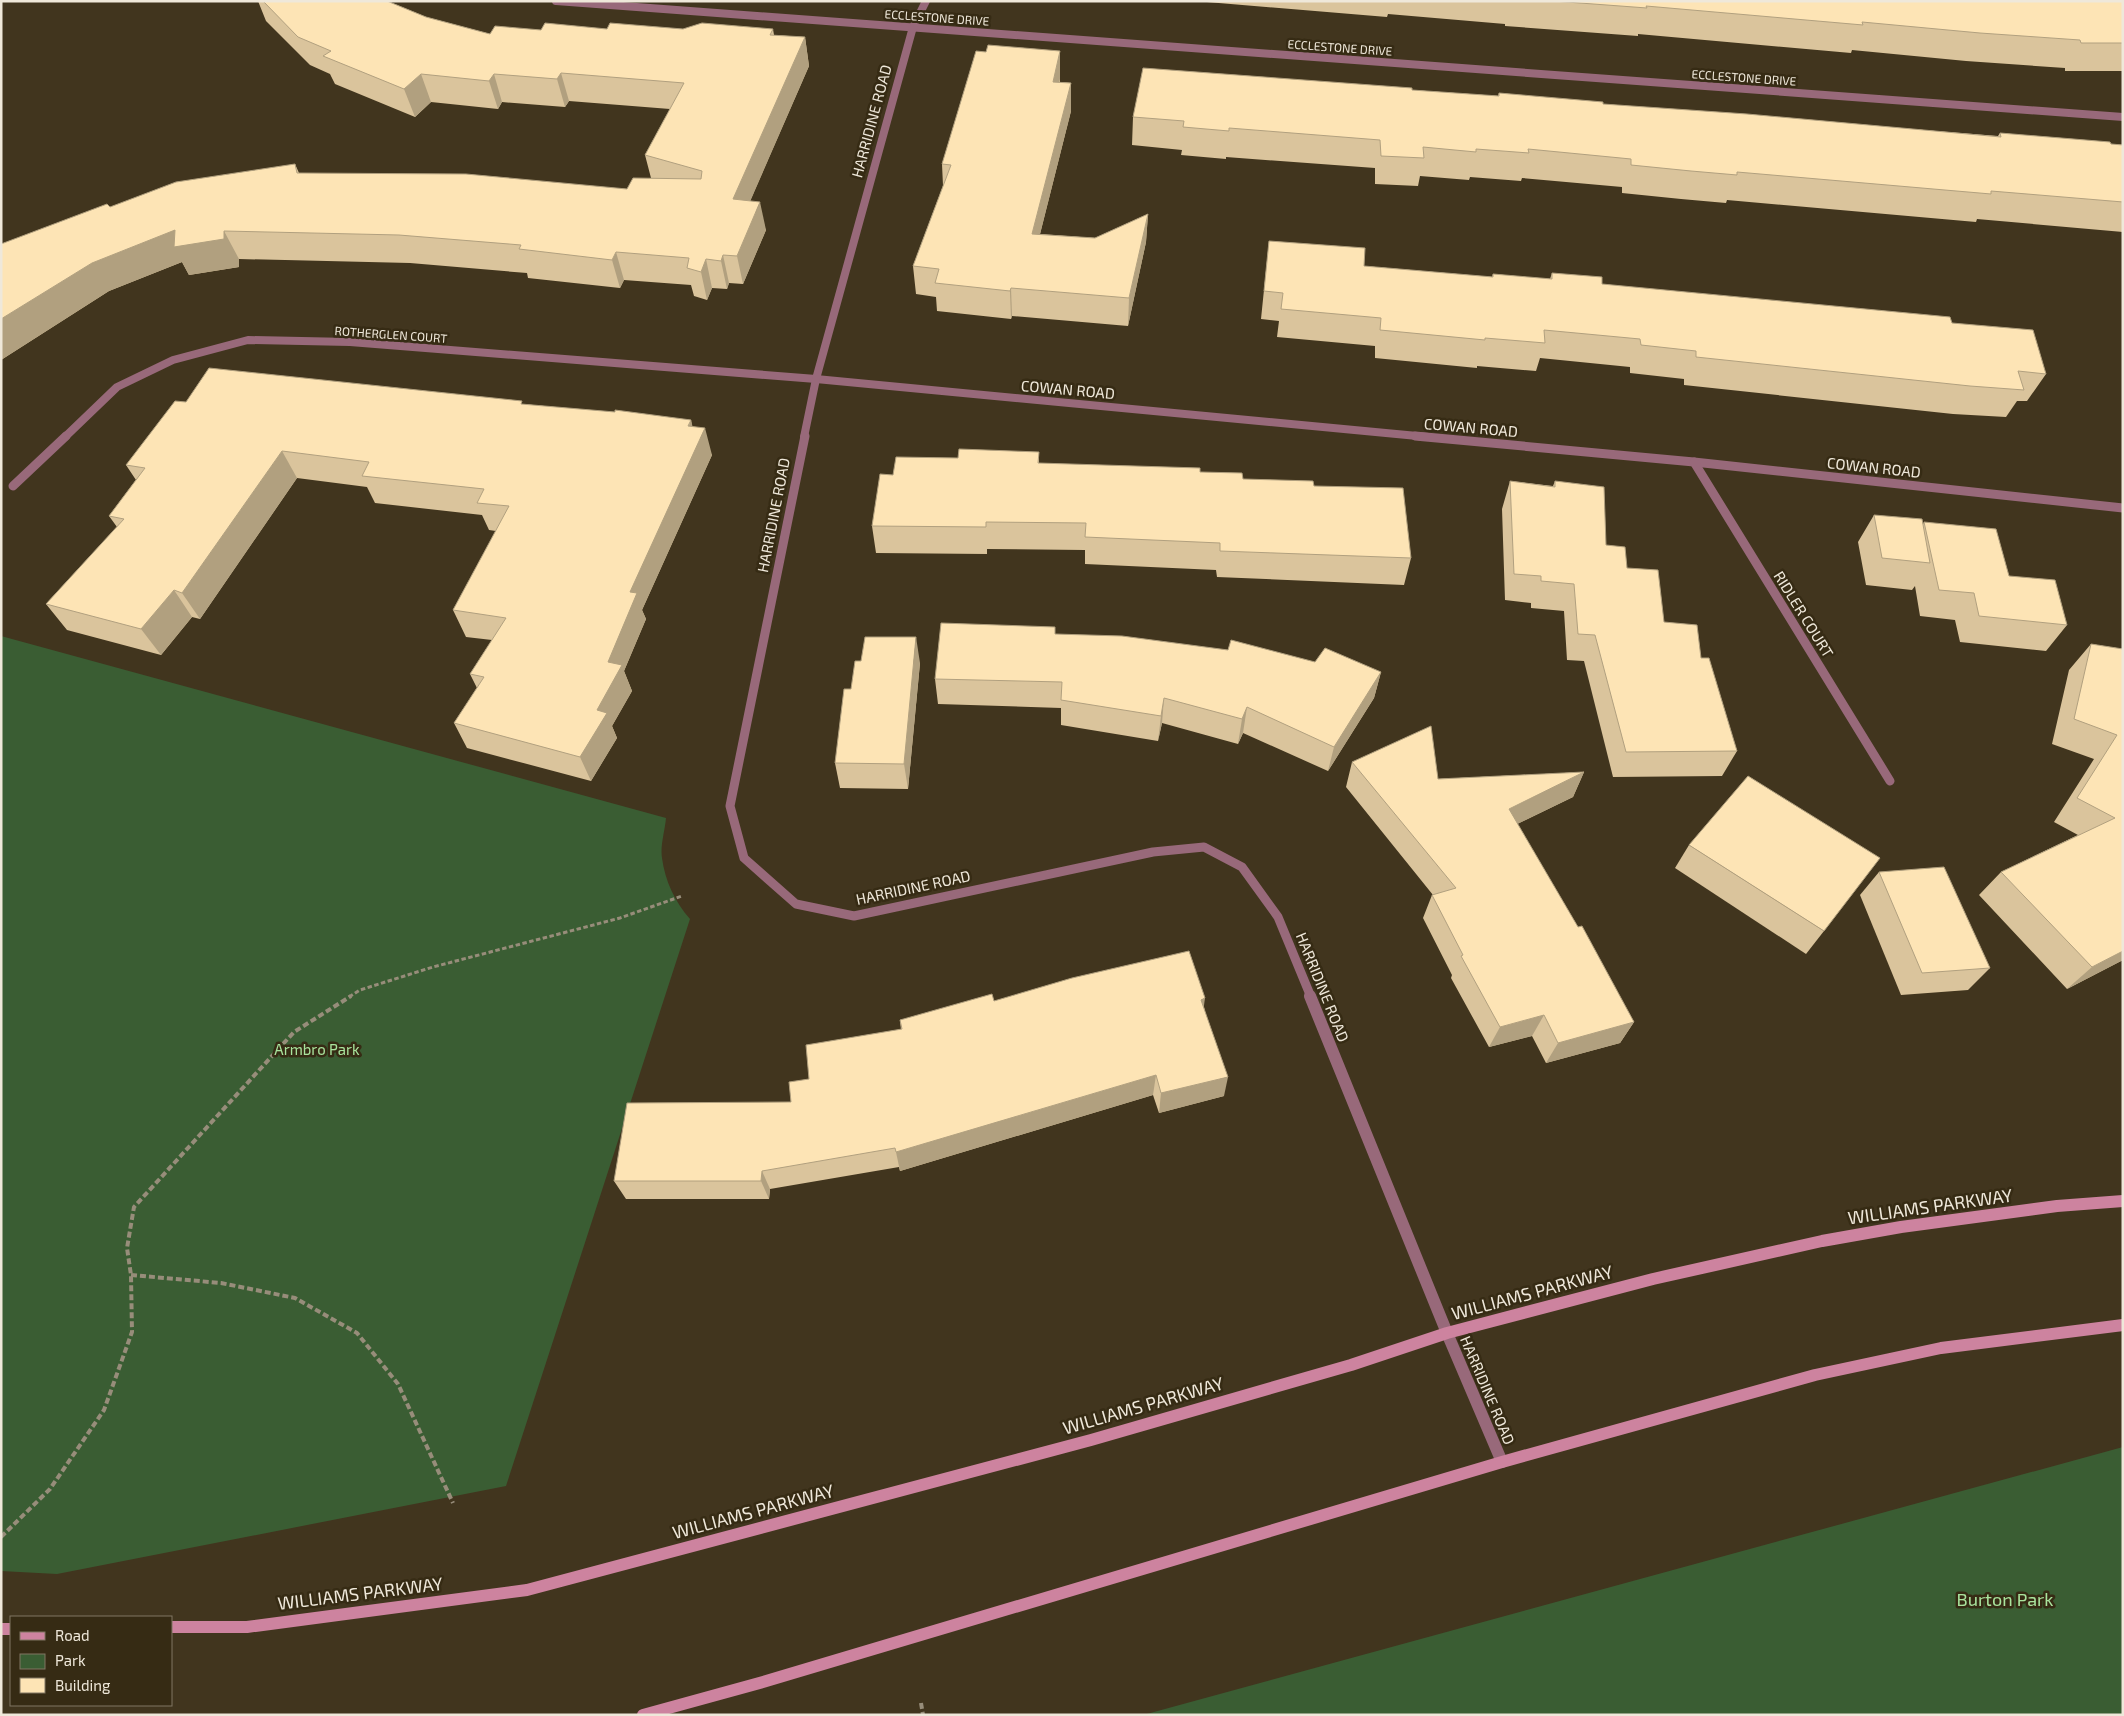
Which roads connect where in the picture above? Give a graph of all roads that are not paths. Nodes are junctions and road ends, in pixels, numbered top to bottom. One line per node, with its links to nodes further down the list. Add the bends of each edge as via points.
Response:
1 (556, 1): 3 (street, ECCLESTONE DRIVE)
2 (926, 1): 3 (street, HARRIDINE ROAD)
3 (913, 27): 4 (street, ECCLESTONE DRIVE); 5 (street, HARRIDINE ROAD)
4 (2123, 117)
5 (816, 379): 6 (street, COWAN ROAD); 7 (street, ROTHERGLEN COURT, via 350,342 248,340 172,360 117,387); 12 (street, HARRIDINE ROAD, via 730,806 744,858 796,904 854,916 1153,852 1204,847 1242,866 1278,916)
6 (1694, 462): 8 (street, COWAN ROAD); 9 (street, RIDLER COURT)
7 (13, 486)
8 (2123, 508)
9 (1890, 781)
10 (2123, 1201): 12 (main road, WILLIAMS PARKWAY, via 2057,1206 1822,1241 1652,1279)
11 (2123, 1325): 13 (main road, via 1941,1348 1815,1374)
12 (1447, 1333): 13 (street, HARRIDINE ROAD); 14 (main road, WILLIAMS PARKWAY, via 1091,1440 527,1590 247,1627)
13 (1502, 1462): 15 (main road)
14 (172, 1627)
15 (642, 1715)

